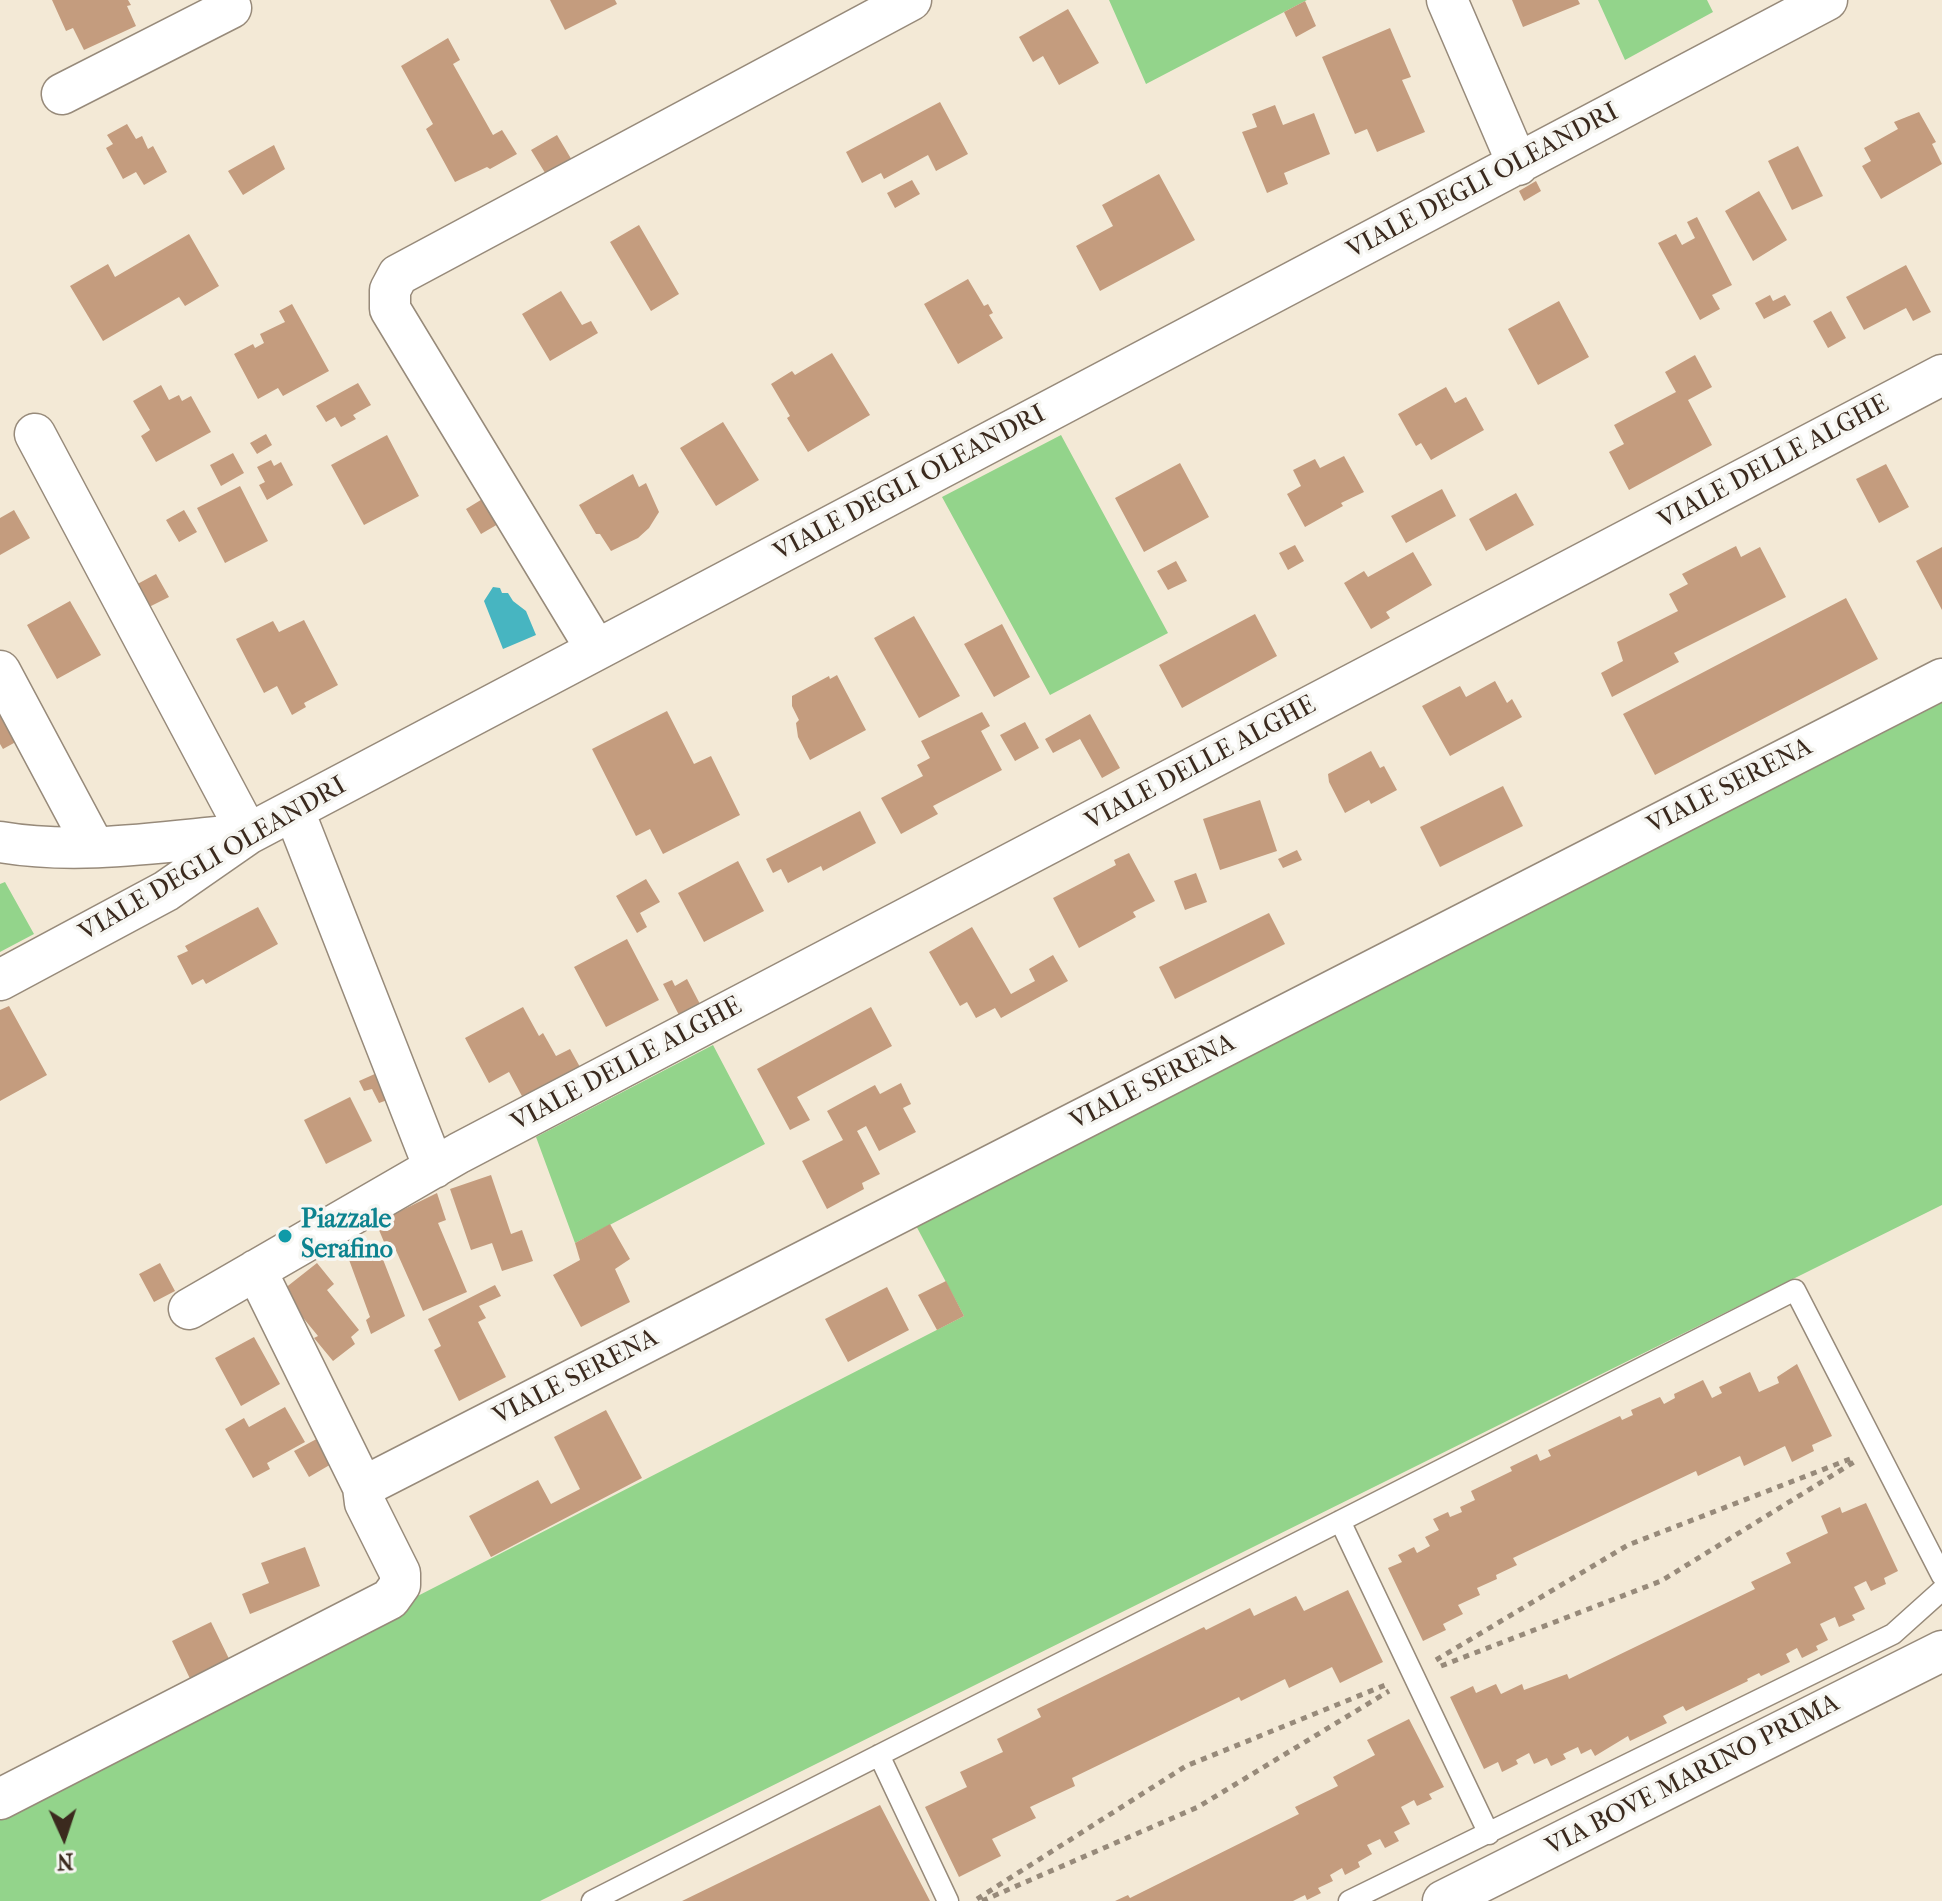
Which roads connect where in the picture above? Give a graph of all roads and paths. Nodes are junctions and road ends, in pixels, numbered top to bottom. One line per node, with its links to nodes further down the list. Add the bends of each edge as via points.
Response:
1 (228, 0): 5 (street, via 231,8)
2 (911, 0): 9 (street, via 398,275 390,290 390,309)
3 (1447, 0): 6 (street)
4 (1827, 0): 6 (street, VIALE DEGLI OLEANDRI)
5 (62, 94)
6 (1518, 165): 9 (street, VIALE DEGLI OLEANDRI)
7 (1942, 375): 17 (street, VIALE DELLE ALGHE)
8 (35, 434): 13 (street)
9 (596, 649): 12 (street, VIALE DEGLI OLEANDRI)
10 (0, 671): 15 (street)
11 (1942, 679): 21 (street, VIALE SERENA)
12 (294, 811): 13 (street, VIALE DEGLI OLEANDRI); 17 (street)
13 (248, 834): 15 (street); 16 (street, VIALE DEGLI OLEANDRI, via 166,891)
14 (0, 842): 15 (street, via 37,848)
15 (94, 847)
16 (0, 980)
17 (446, 1160): 18 (street, VIALE DELLE ALGHE)
18 (256, 1270): 19 (street, VIALE DELLE ALGHE); 21 (street)
19 (189, 1309)
20 (1876, 1449): 22 (lane, via 1795,1290); 23 (lane); 26 (path, via 1628,1545); 26 (path, via 1661,1581)
21 (363, 1487): 28 (street, via 365,1503 400,1573 400,1585 390,1599)
22 (1340, 1521): 26 (lane); 27 (lane)
23 (1942, 1576)
24 (1942, 1590): 29 (lane, via 1893,1634)
25 (1942, 1651): 35 (street, VIA BOVE MARINO PRIMA)
26 (1413, 1675): 29 (lane); 32 (path, via 1186,1766); 33 (path, via 1198,1807)
27 (879, 1755): 30 (lane); 31 (lane)
28 (0, 1799)
29 (1489, 1834): 34 (lane)
30 (592, 1901)
31 (948, 1901)
32 (973, 1901)
33 (982, 1901)
34 (1349, 1901)
35 (1443, 1901)

